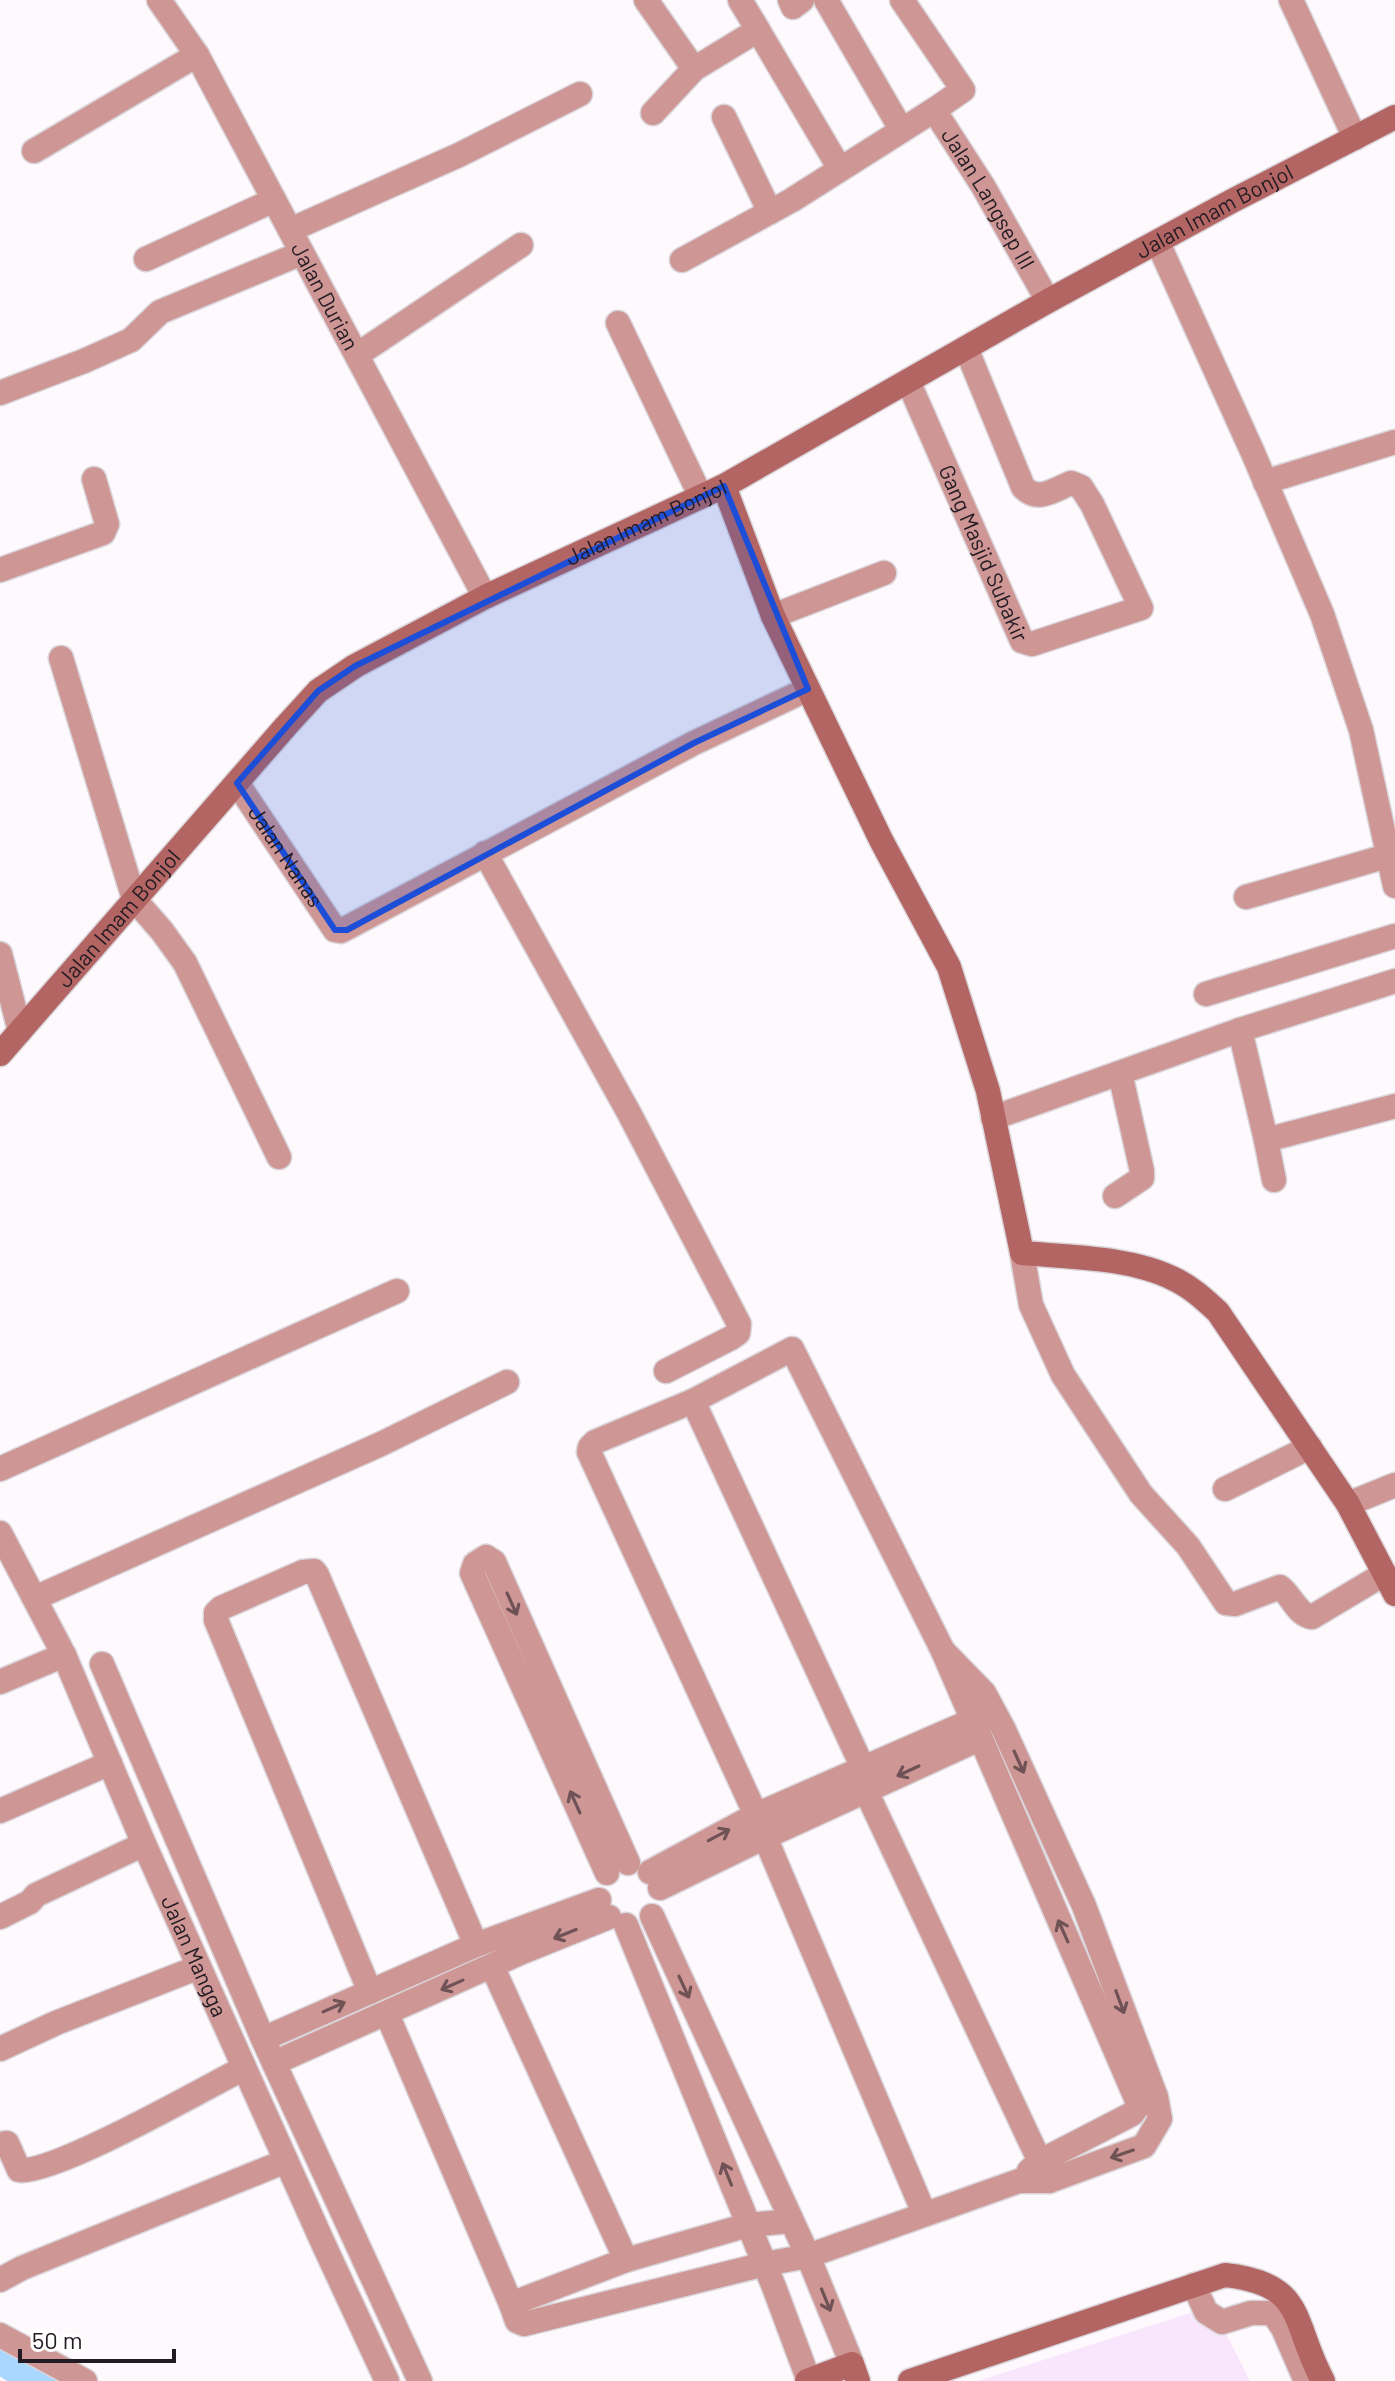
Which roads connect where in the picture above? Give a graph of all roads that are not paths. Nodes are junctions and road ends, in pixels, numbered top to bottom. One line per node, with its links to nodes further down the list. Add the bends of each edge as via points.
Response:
1 (159, 0): 10 (street, Jalan Durian)
2 (646, 0): 11 (street)
3 (740, 0): 9 (street)
4 (790, 0): 5 (street, via 793,7)
5 (802, 0)
6 (826, 0): 17 (street)
7 (902, 0): 13 (street, via 963,90)
8 (1291, 0): 18 (street)
9 (758, 30): 11 (street); 20 (street)
10 (197, 55): 19 (street); 21 (street, Jalan Durian)
11 (694, 69): 14 (street)
12 (580, 94): 23 (street)
13 (941, 105): 17 (street); 29 (street, Jalan Langsep III)
14 (653, 113)
15 (724, 117): 22 (street)
16 (1395, 117): 18 (street, Jalan Imam Bonjol)
17 (901, 129): 20 (street)
18 (1355, 138): 24 (street, Jalan Imam Bonjol)
19 (34, 151)
20 (840, 169): 22 (street)
21 (274, 200): 23 (street, Jalan Durian); 27 (street)
22 (770, 212): 28 (street)
23 (290, 230): 26 (street, Jalan Durian)
24 (1158, 243): 29 (street, Jalan Imam Bonjol); 37 (street)
25 (521, 245): 32 (street)
26 (302, 253): 32 (street, Jalan Durian); 34 (street, via 160,312 131,340)
27 (146, 259)
28 (682, 260)
29 (1048, 301): 31 (street, Jalan Imam Bonjol)
30 (618, 323): 39 (street)
31 (966, 348): 33 (street, Jalan Imam Bonjol); 33 (street, Gang Masjid Subakir, via 1023,487 1039,496 1071,483 1081,487 1141,608 1032,644 1022,641)
32 (357, 355): 42 (street, Jalan Durian)
33 (908, 381): 38 (street, Jalan Imam Bonjol)
34 (0, 393)
35 (1395, 442): 37 (street)
36 (94, 479): 40 (street, via 107,524 103,533)
37 (1265, 482): 48 (street, via 1322,614 1361,730)
38 (724, 486): 39 (street, Jalan Imam Bonjol); 43 (street)
39 (701, 497): 42 (street, Jalan Imam Bonjol)
40 (0, 570)
41 (884, 573): 43 (street)
42 (485, 597): 46 (street, Jalan Imam Bonjol, via 318,691)
43 (773, 616): 45 (street)
44 (61, 658): 51 (street)
45 (808, 689): 47 (street); 61 (street, via 949,967)
46 (237, 783): 47 (street, Jalan Nanas, via 335,930 347,930); 51 (street, Jalan Imam Bonjol)
47 (485, 853): 68 (street, via 739,1324 731,1338)
48 (1387, 856): 49 (street); 50 (street)
49 (1395, 886)
50 (1246, 897)
51 (134, 899): 57 (street, Jalan Imam Bonjol); 63 (street, via 185,963)
52 (1395, 936): 55 (street)
53 (0, 954): 57 (street)
54 (1395, 981): 56 (street)
55 (1206, 994)
56 (1240, 1030): 59 (street); 62 (street)
57 (20, 1031): 58 (street, Jalan Imam Bonjol)
58 (0, 1054)
59 (1120, 1073): 61 (street); 65 (street, via 1142,1178)
60 (1395, 1106): 62 (street)
61 (993, 1118): 66 (street)
62 (1266, 1140): 64 (street)
63 (279, 1157)
64 (1274, 1180)
65 (1115, 1196)
66 (1022, 1253): 71 (street, via 1139,1268 1197,1292 1218,1312); 77 (street, via 1031,1305 1063,1375 1141,1494 1188,1546 1226,1603 1280,1587 1301,1613 1312,1617)
67 (397, 1291): 72 (street)
68 (666, 1371)
69 (507, 1382): 78 (street)
70 (693, 1401): 82 (street, via 794,1350); 84 (street); 86 (street, via 591,1444 589,1452)
71 (1310, 1447): 74 (street); 75 (street)
72 (0, 1469)
73 (1395, 1485): 75 (street)
74 (1225, 1489)
75 (1348, 1504): 77 (street)
76 (0, 1533): 78 (street, Jalan Mangga)
77 (1390, 1584)
78 (35, 1598): 79 (street, Jalan Mangga)
79 (64, 1655): 81 (street); 83 (street, Jalan Mangga)
80 (102, 1664): 97 (street)
81 (0, 1682)
82 (974, 1714): 84 (street); 101 (street, one-way to 82); 101 (street, one-way to 101, via 1004,1730 1084,1906)
83 (110, 1763): 85 (street); 87 (street, Jalan Mangga)
84 (865, 1779): 86 (street); 104 (street)
85 (0, 1811)
86 (761, 1826): 88 (street); 105 (street)
87 (144, 1844): 91 (street); 94 (street, Jalan Mangga)
88 (636, 1874): 88 (street, one-way to 88, via 472,1573 486,1557 494,1562); 89 (street, via 599,1891); 90 (street, via 660,1898)
89 (611, 1914): 90 (street, via 635,1925); 92 (street); 93 (street, one-way to 93); 107 (street, one-way to 89)
90 (652, 1916): 106 (street, one-way to 106)
91 (0, 1917)
92 (476, 1945): 95 (street); 95 (street, via 314,1571 221,1608 216,1620)
93 (492, 1966): 96 (street, one-way to 96); 109 (street)
94 (199, 1967): 98 (street); 100 (street, Jalan Mangga)
95 (370, 1992): 97 (street, one-way to 95)
96 (387, 2014): 99 (street); 113 (street)
97 (263, 2039): 99 (street)
98 (0, 2049)
99 (274, 2063): 118 (street)
100 (244, 2068): 102 (street, via 65,2159 19,2170 7,2143); 103 (street, Jalan Mangga)
101 (1147, 2101): 104 (street); 104 (street, one-way to 104, via 1160,2119 1144,2146)
102 (0, 2144)
103 (286, 2161): 111 (street); 117 (street, Jalan Mangga)
104 (1044, 2171): 105 (street)
105 (924, 2213): 108 (street)
106 (791, 2221): 107 (street); 108 (street)
107 (748, 2225): 109 (street); 110 (street)
108 (808, 2256): 110 (street); 115 (street, one-way to 115)
109 (626, 2260): 113 (street)
110 (765, 2264): 113 (street, via 524,2324 517,2321); 119 (street)
111 (0, 2280)
112 (1194, 2285): 120 (street); 121 (street, via 1206,2312 1222,2322 1273,2313); 122 (street, via 1225,2275 1275,2287 1299,2319)
113 (511, 2304)
114 (0, 2335): 116 (street)
115 (855, 2373): 119 (street)
116 (85, 2381)
117 (387, 2381)
118 (420, 2381)
119 (808, 2381)
120 (910, 2381)
121 (1306, 2381)
122 (1323, 2381)

